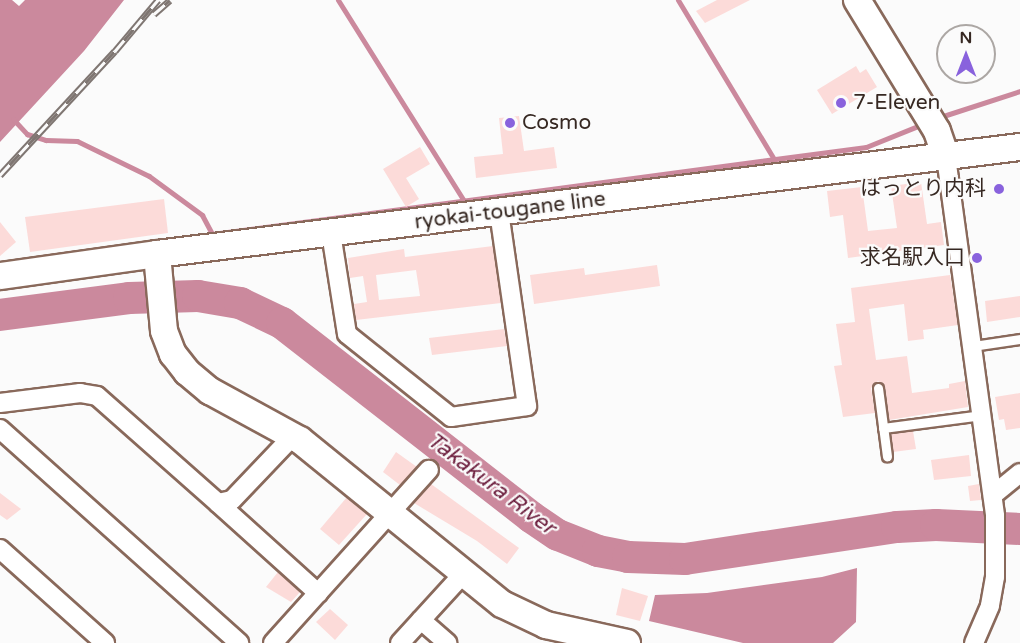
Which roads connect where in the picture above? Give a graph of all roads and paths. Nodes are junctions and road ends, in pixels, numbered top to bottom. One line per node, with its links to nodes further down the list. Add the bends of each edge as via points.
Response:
1 (857, 0): 3 (main road, via 937,131)
2 (1020, 147): 3 (main road, ryokai-tougane line)
3 (946, 157): 4 (main road, ryokai-tougane line); 9 (street)
4 (499, 212): 5 (main road, ryokai-tougane line); 5 (street, via 526,406 451,417 346,334)
5 (331, 233): 6 (main road, ryokai-tougane line)
6 (158, 264): 7 (main road, ryokai-tougane line); 15 (main road, via 165,331 173,354 187,372 210,391)
7 (0, 276)
8 (1020, 339): 9 (lane)
9 (973, 346): 12 (street)
10 (878, 388): 13 (lane)
11 (0, 403): 20 (street, via 80,393 97,396)
12 (983, 415): 13 (lane); 19 (street)
13 (883, 428): 16 (lane)
14 (0, 429): 27 (street)
15 (293, 436): 20 (street, via 232,500); 21 (main road)
16 (887, 456)
17 (429, 470): 21 (street)
18 (1020, 473): 19 (street)
19 (993, 495): 32 (street, via 996,553 990,606)
20 (218, 503): 24 (street)
21 (390, 513): 23 (main road); 24 (street)
22 (0, 549): 26 (street)
23 (464, 573): 25 (street); 31 (main road, via 502,604 528,618)
24 (318, 593): 28 (street)
25 (421, 620): 29 (street); 30 (street)
26 (105, 643)
27 (239, 643)
28 (273, 643)
29 (400, 643)
30 (447, 643)
31 (627, 643)
32 (974, 643)

